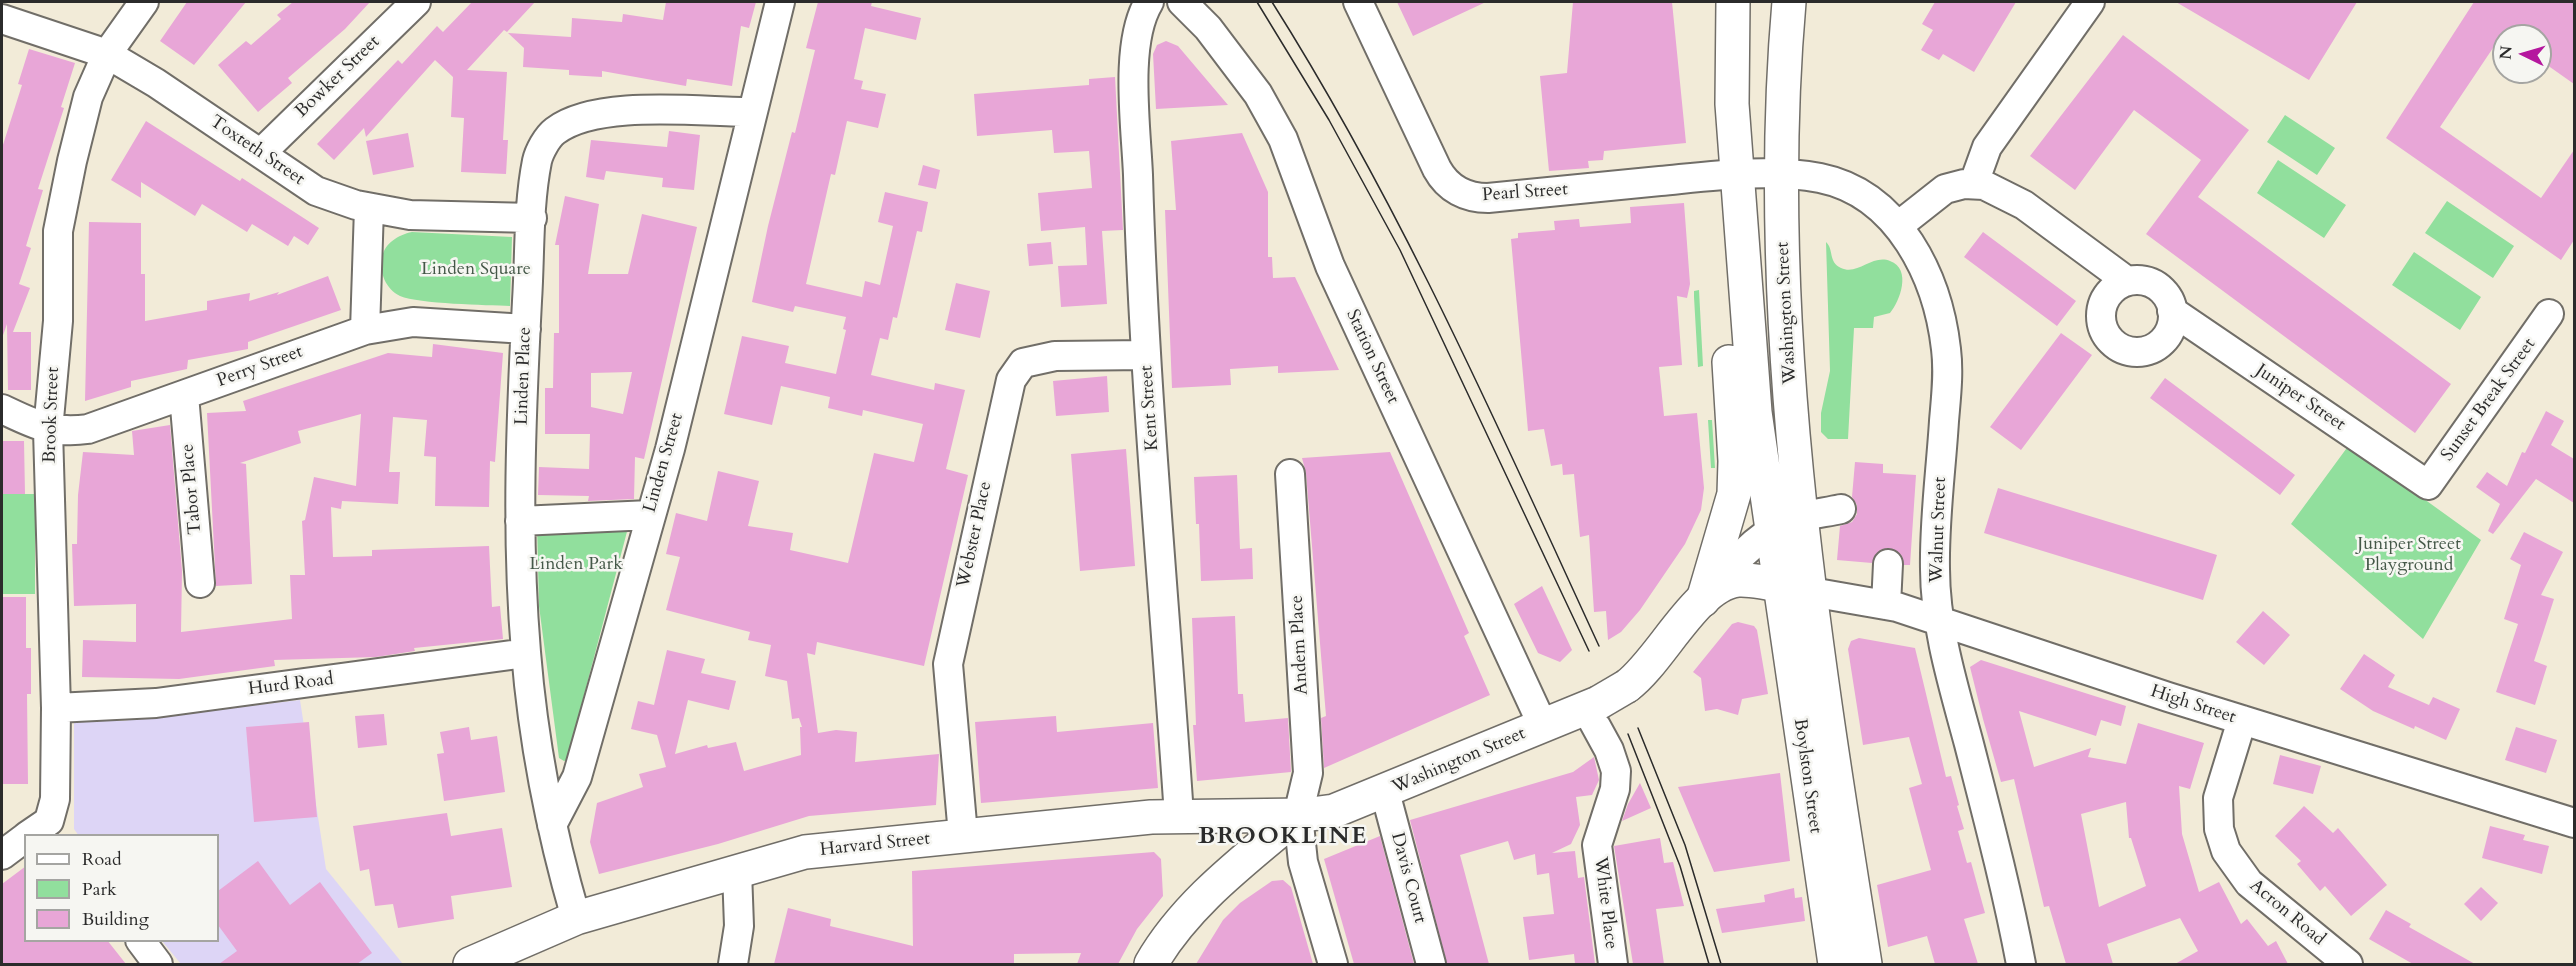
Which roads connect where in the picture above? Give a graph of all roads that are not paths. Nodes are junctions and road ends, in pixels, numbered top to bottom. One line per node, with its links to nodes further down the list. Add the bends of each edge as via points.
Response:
1 (144, 2): 11 (street, Brook Street)
2 (416, 2): 13 (street, Bowker Street)
3 (780, 2): 12 (street, Linden Street)
4 (1149, 2): 25 (street, Kent Street, via 1141,16 1135,51)
5 (1182, 2): 47 (street, Station Street, via 1208,28 1258,94 1283,139 1330,266)
6 (1358, 2): 15 (street, Pearl Street, via 1437,170 1464,195 1488,198)
7 (1733, 2): 15 (main road, via 1732,104)
8 (1789, 2): 14 (main road, Washington Street)
9 (2090, 2): 16 (street, via 1987,147)
10 (2, 19): 11 (street, Toxteth Street)
11 (107, 54): 13 (street, Toxteth Street); 28 (street, Brook Street, via 88,97 58,231 58,321)
12 (752, 112): 18 (street, Linden Place, via 619,110 581,118 554,132 541,150); 32 (street, Linden Street)
13 (261, 153): 17 (street, Toxteth Street, via 316,190)
14 (1783, 174): 15 (street, Pearl Street); 19 (street, Walnut Street, via 1833,182 1865,199); 33 (main road, Washington Street, via 1790,365)
15 (1737, 175): 35 (main road, via 1754,396); 40 (main road, via 1725,279 1734,494)
16 (1974, 183): 19 (street, via 1940,192); 20 (street, via 2015,199)
17 (369, 208): 18 (street, Toxteth Street, via 410,215); 24 (street)
18 (532, 218): 23 (street, Linden Place)
19 (1898, 226): 42 (street, Walnut Street, via 1929,281 1946,350 1935,569)
20 (2127, 281): 21 (street, via 2139,280 2161,290); 21 (street, via 2109,293 2100,313 2105,334 2121,349 2143,352 2163,342 2172,322)
21 (2172, 311): 30 (street, Juniper Street)
22 (2550, 314): 30 (street, Sunset Break Street)
23 (526, 329): 24 (street, Perry Street, via 413,322); 34 (street, Linden Place)
24 (365, 330): 26 (street, Perry Street)
25 (1146, 355): 50 (street, Kent Street); 54 (street, Webster Place, via 1055,357 1023,363 1011,380 948,664)
26 (184, 395): 28 (street, Perry Street, via 88,429); 37 (street, Tabor Place)
27 (2, 410): 28 (street, Perry Street)
28 (48, 430): 45 (street, Brook Street)
29 (1290, 474): 49 (street, Andem Place, via 1308,773)
30 (2428, 485)
31 (1841, 509): 33 (street)
32 (650, 516): 34 (street); 52 (street, Linden Street, via 577,777)
33 (1803, 517): 35 (street); 39 (main road, Washington Street)
34 (520, 520): 43 (street, Linden Place)
35 (1771, 531): 38 (main road); 40 (street, via 1734,563)
36 (1888, 564): 41 (street)
37 (200, 583)
38 (1779, 586): 39 (main road, Washington Street); 40 (main road, Washington Street, via 1732,581); 67 (main road, Boylston Street)
39 (1811, 592): 41 (street, High Street); 68 (main road, Boylston Street)
40 (1702, 600): 44 (main road, Washington Street, bridge, via 1627,686)
41 (1886, 605): 42 (street, High Street)
42 (1941, 622): 46 (street, High Street); 69 (street, Walnut Street, via 1962,720 2010,902)
43 (526, 653): 45 (street, Hurd Road, via 156,703); 52 (street, Linden Place)
44 (1592, 705): 47 (main road, Washington Street); 66 (street, White Place, via 1616,771 1615,789 1597,845)
45 (56, 708): 53 (street, Brook Street, via 55,799)
46 (2242, 720): 51 (street, High Street); 70 (street, Acron Road, via 2218,798 2219,829 2226,851 2249,883)
47 (1543, 726): 48 (main road, Washington Street)
48 (1385, 792): 49 (main road, Washington Street, via 1334,811); 65 (street, Davis Court)
49 (1298, 815): 50 (main road, Harvard Street); 63 (main road, via 1187,912); 64 (street, Andem Place, via 1303,862)
50 (1179, 816): 54 (main road, Harvard Street)
51 (2574, 823)
52 (552, 825): 58 (street)
53 (40, 832)
54 (963, 835): 57 (main road, Harvard Street, via 805,852)
55 (24, 842): 56 (street, Brook Street)
56 (2, 855)
57 (736, 871): 58 (main road, Harvard Street); 62 (street, via 739,926)
58 (576, 918): 61 (main road, Harvard Street)
59 (142, 942): 60 (street)
60 (158, 964)
61 (470, 964)
62 (733, 964)
63 (1151, 964)
64 (1333, 964)
65 (1431, 964)
66 (1613, 964)
67 (1835, 964)
68 (1866, 964)
69 (2021, 964)
70 (2348, 964)

